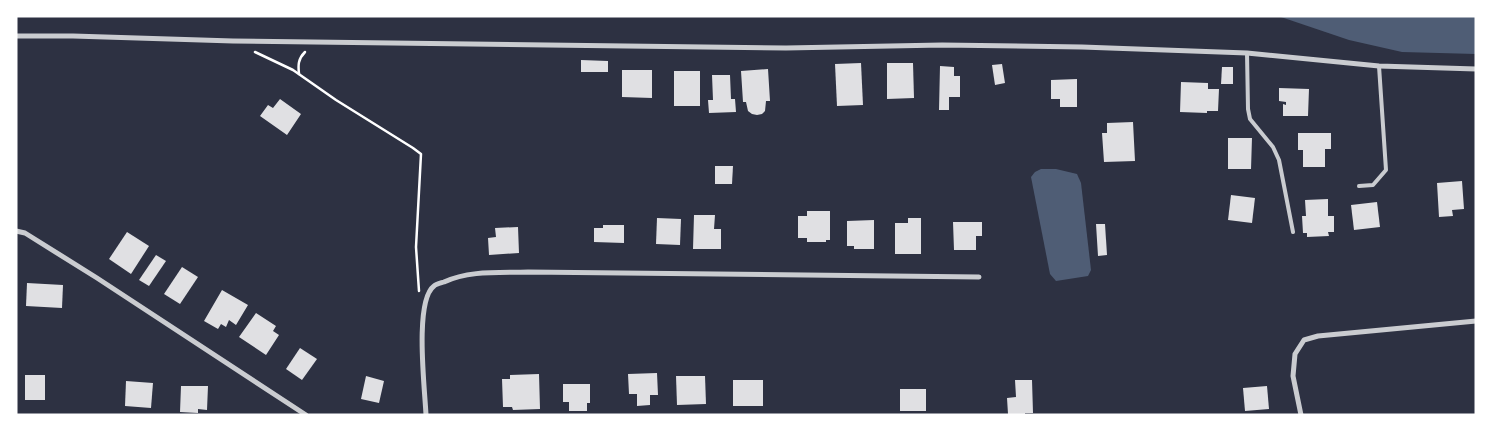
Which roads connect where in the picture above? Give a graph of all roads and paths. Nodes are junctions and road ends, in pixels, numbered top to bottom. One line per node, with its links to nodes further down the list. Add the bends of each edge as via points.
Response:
1 (16, 36): 2 (street)
2 (233, 41): 3 (street); 7 (path)
3 (310, 41): 4 (street, via 786,48 942,45); 7 (path, via 300,57)
4 (1247, 53): 5 (street); 10 (lane, via 1250,119 1273,147 1279,160)
5 (1379, 66): 6 (street); 8 (lane, via 1386,170 1373,185)
6 (1476, 69)
7 (300, 75): 12 (path, via 421,154 416,247)
8 (1359, 186)
9 (16, 231): 14 (street, via 25,233 97,278)
10 (1293, 232)
11 (979, 277): 16 (street, via 528,272 454,278 433,287 425,300 422,322)
12 (419, 294)
13 (1476, 321): 17 (street, via 1304,340 1294,354 1293,376)
14 (301, 413): 15 (street)
15 (306, 415)
16 (426, 415)
17 (1301, 415)

